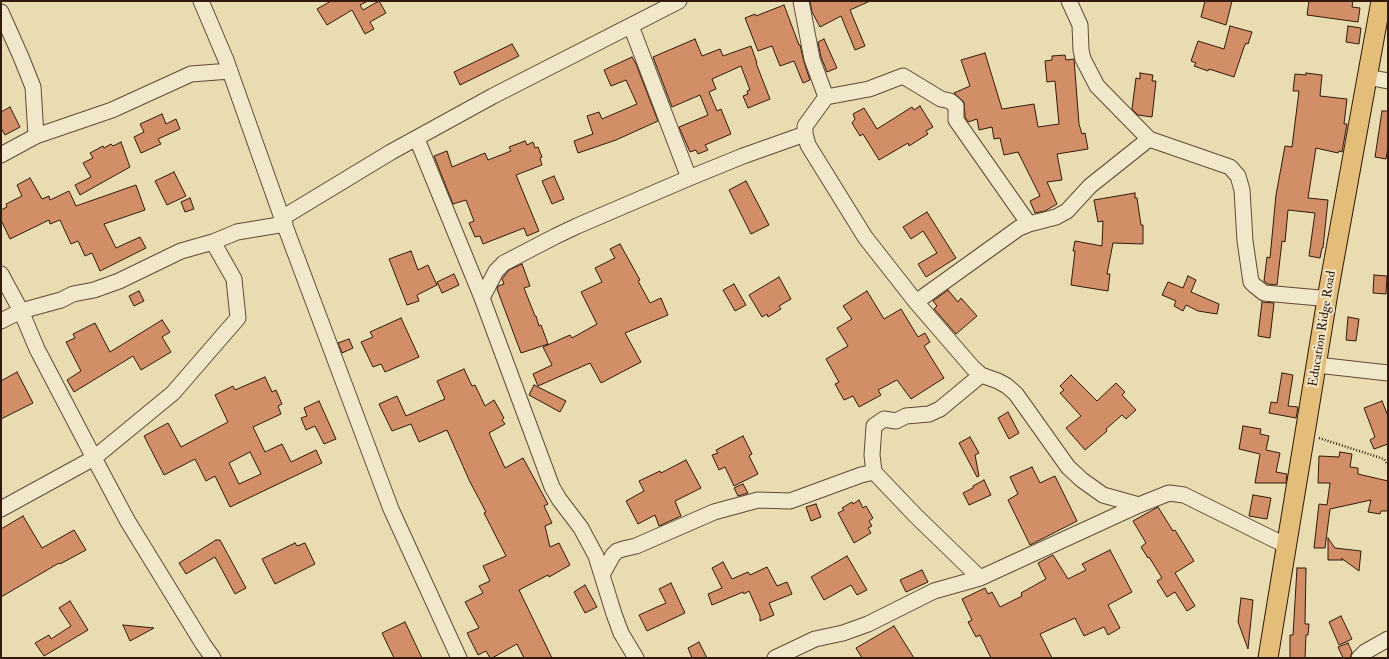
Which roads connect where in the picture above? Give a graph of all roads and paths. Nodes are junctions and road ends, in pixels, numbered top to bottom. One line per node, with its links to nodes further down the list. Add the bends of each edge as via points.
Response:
1 (200, 1): 8 (street)
2 (679, 1): 7 (street)
3 (801, 1): 11 (street, via 812,59)
4 (1069, 1): 15 (street, via 1080,25 1083,59 1097,86)
5 (1381, 1): 9 (main road, Education Ridge Road)
6 (1, 12): 13 (street, via 33,87)
7 (631, 26): 14 (street, via 493,96); 17 (street)
8 (230, 71): 13 (street, via 191,74 112,110); 18 (street)
9 (1367, 77): 10 (street); 22 (main road, Education Ridge Road)
10 (1388, 81)
11 (826, 97): 12 (street, via 805,126); 19 (street, via 869,89 903,76 941,99 950,101 956,106 956,120)
12 (804, 134): 17 (street); 24 (street, via 808,145 861,231)
13 (36, 136): 16 (street)
14 (417, 139): 18 (street, via 391,152); 23 (street)
15 (1149, 139): 19 (street, via 1090,186 1067,211 1056,217); 22 (street, via 1230,167 1235,171 1241,182 1244,241 1252,282 1259,289 1264,293 1320,298)
16 (1, 155)
17 (689, 178): 23 (street, via 577,226 504,263 496,271)
18 (284, 221): 20 (street, via 237,232); 42 (street, via 391,509)
19 (1029, 224): 24 (street, via 1007,236)
20 (213, 242): 25 (street, via 181,251 119,281 94,290); 31 (street, via 234,278 238,318 173,393)
21 (1, 274): 25 (street)
22 (1328, 293): 27 (main road, Education Ridge Road)
23 (482, 298): 37 (street, via 552,487 588,539)
24 (916, 302): 29 (street)
25 (21, 311): 26 (street); 31 (street, via 37,350)
26 (1, 321)
27 (1317, 365): 28 (street); 30 (main road, Education Ridge Road)
28 (1388, 373)
29 (982, 375): 33 (street, via 940,409 928,414 906,416 896,421 884,419 874,426); 34 (street, via 1008,386 1016,394 1068,467 1082,480 1103,495)
30 (1306, 433): 32 (path, via 1384,459); 36 (main road, Education Ridge Road)
31 (94, 458): 35 (street); 41 (street, via 127,520)
32 (1388, 465)
33 (874, 472): 37 (street, via 790,501 758,500 714,512 636,546 617,551); 38 (street)
34 (1139, 505): 36 (street, via 1168,493 1184,494); 38 (street)
35 (1, 509)
36 (1287, 546): 44 (main road, Education Ridge Road)
37 (602, 574): 43 (street, via 619,626)
38 (980, 578): 40 (street, via 934,591 868,624 815,639)
39 (1388, 638): 45 (street)
40 (782, 656)
41 (213, 658)
42 (458, 658)
43 (636, 658)
44 (1268, 658)
45 (1359, 658)

